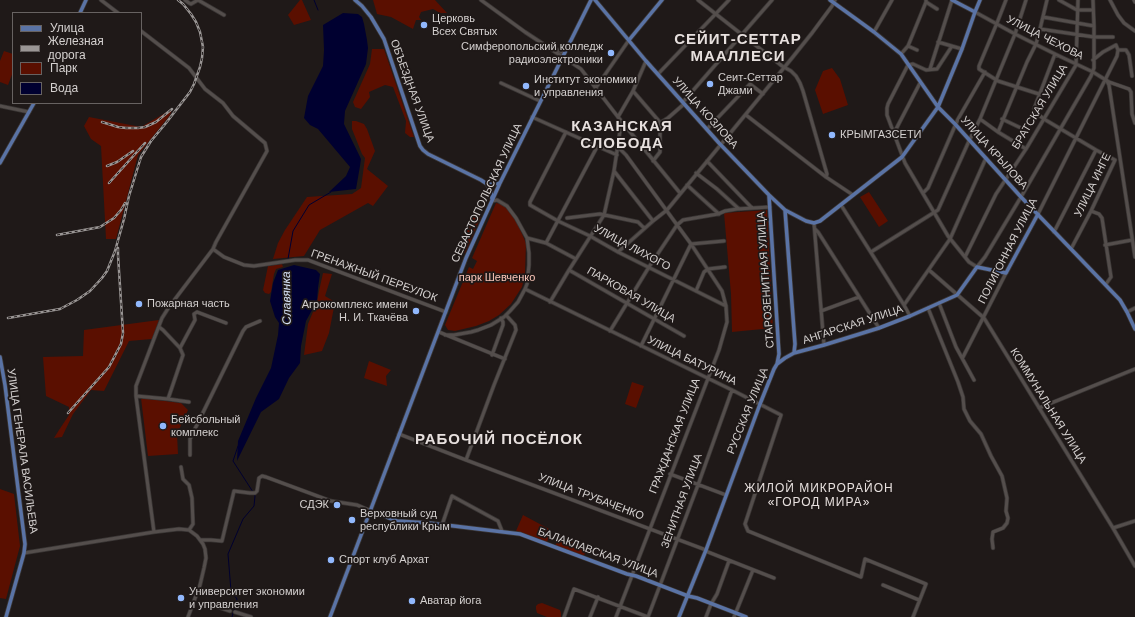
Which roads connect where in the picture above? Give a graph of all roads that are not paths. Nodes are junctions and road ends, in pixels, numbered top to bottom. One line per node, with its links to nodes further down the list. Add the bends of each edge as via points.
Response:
1 (86, 0): 28 (main road)
2 (101, 0): 29 (street)
3 (185, 0): 32 (street, via 191,4 198,0)
4 (355, 0): 118 (main road, ОБЪЕЗДНАЯ УЛИЦА, via 371,17 384,39 420,146 428,154)
5 (481, 0): 54 (street)
6 (590, 0): 54 (main road, СЕВАСТОПОЛЬСКАЯ УЛИЦА)
7 (595, 0): 46 (main road, УЛИЦА КОЗЛОВА)
8 (662, 0): 46 (main road)
9 (698, 0): 31 (street)
10 (729, 0): 31 (street)
11 (772, 0): 41 (street)
12 (887, 0): 23 (street)
13 (952, 0): 30 (main road, УЛИЦА ЧЕХОВА); 47 (street)
14 (980, 0): 30 (main road)
15 (1006, 0): 34 (street)
16 (1026, 0): 42 (street)
17 (1046, 0): 33 (street)
18 (1059, 0): 26 (street)
19 (1078, 0): 26 (street, БРАТСКАЯ УЛИЦА)
20 (1093, 0): 27 (street)
21 (1110, 0): 38 (street, via 1124,23)
22 (833, 1): 40 (main road, УЛИЦА КРЫЛОВА); 61 (street)
23 (891, 1): 40 (street)
24 (926, 1): 25 (street); 49 (street)
25 (937, 9)
26 (1077, 10): 27 (street); 35 (street, БРАТСКАЯ УЛИЦА)
27 (1093, 10): 36 (street)
28 (80, 12)
29 (117, 12)
30 (975, 12): 34 (street, УЛИЦА ЧЕХОВА); 51 (main road)
31 (715, 14): 41 (street); 65 (street)
32 (224, 15)
33 (1043, 17): 35 (street); 37 (street)
34 (998, 23): 42 (street, УЛИЦА ЧЕХОВА); 63 (street, via 979,66 979,70)
35 (1077, 23): 36 (street); 43 (street, БРАТСКАЯ УЛИЦА)
36 (1094, 26): 45 (street)
37 (1040, 29): 43 (street); 48 (street)
38 (1135, 31)
39 (142, 32): 154 (street, via 189,68 205,89 265,143 267,148)
40 (874, 32): 55 (main road, УЛИЦА КРЫЛОВА)
41 (742, 34): 61 (street); 77 (street)
42 (1015, 34): 48 (street, УЛИЦА ЧЕХОВА); 67 (street)
43 (1076, 34): 45 (street); 60 (street, БРАТСКАЯ УЛИЦА)
44 (1113, 37): 45 (street)
45 (1094, 38): 57 (street)
46 (629, 40): 58 (main road, УЛИЦА КОЗЛОВА); 72 (street)
47 (938, 42): 50 (street); 62 (street)
48 (1036, 44): 56 (street, УЛИЦА ЧЕХОВА); 71 (street)
49 (908, 46): 52 (street); 55 (street)
50 (952, 46): 51 (street); 62 (street, via 937,69)
51 (962, 49): 80 (main road)
52 (917, 50)
53 (1118, 50): 57 (street, via 1116,45); 66 (street, via 1127,50); 68 (street, ПОЛИГОННАЯ УЛИЦА)
54 (561, 54): 72 (street, via 581,70); 76 (main road, СЕВАСТОПОЛЬСКАЯ УЛИЦА)
55 (901, 54): 59 (main road, УЛИЦА КРЫЛОВА)
56 (1055, 54): 60 (street, УЛИЦА ЧЕХОВА); 75 (street)
57 (1093, 60): 64 (street)
58 (646, 61): 65 (main road, УЛИЦА КОЗЛОВА); 73 (street)
59 (908, 65): 62 (street); 69 (main road, УЛИЦА КРЫЛОВА); 97 (street, via 887,108)
60 (1076, 65): 64 (street, УЛИЦА ЧЕХОВА); 87 (street, БРАТСКАЯ УЛИЦА)
61 (785, 67): 74 (street); 115 (street, via 792,71 800,83)
62 (930, 69)
63 (985, 72): 67 (street); 91 (street)
64 (1093, 72): 68 (street, УЛИЦА ЧЕХОВА); 94 (street)
65 (658, 74): 77 (main road, УЛИЦА КОЗЛОВА)
66 (1132, 76)
67 (996, 79): 71 (street); 85 (street)
68 (1105, 79): 90 (street, УЛИЦА ЧЕХОВА, via 1130,91); 98 (street, ПОЛИГОННАЯ УЛИЦА); 106 (street, УЛИЦА ИНГЕ, via 1109,85)
69 (920, 82): 80 (main road, УЛИЦА КРЫЛОВА); 97 (street)
70 (501, 83): 76 (street)
71 (1016, 87): 75 (street); 86 (street)
72 (595, 89): 84 (street)
73 (633, 91): 84 (street); 89 (street)
74 (763, 94): 82 (street); 92 (street, via 750,84)
75 (1039, 94): 87 (street, via 1034,109)
76 (540, 101): 83 (main road, СЕВАСТОПОЛЬСКАЯ УЛИЦА)
77 (683, 103): 89 (street); 92 (main road, УЛИЦА КОЗЛОВА)
78 (33, 104): 81 (main road)
79 (0, 106): 81 (street)
80 (938, 107): 91 (main road, УЛИЦА КРЫЛОВА); 107 (main road)
81 (29, 112): 112 (main road)
82 (746, 115): 100 (street); 115 (street)
83 (532, 117): 95 (street); 117 (main road, СЕВАСТОПОЛЬСКАЯ УЛИЦА)
84 (618, 117): 88 (street)
85 (980, 119): 96 (street); 99 (street)
86 (1002, 119): 93 (street); 96 (street)
87 (1044, 119): 94 (street); 103 (street, БРАТСКАЯ УЛИЦА)
88 (622, 123): 102 (street); 110 (street)
89 (660, 123): 110 (street, via 660,152)
90 (1135, 123)
91 (956, 124): 99 (main road, УЛИЦА КРЫЛОВА); 121 (street, via 928,188)
92 (707, 129): 100 (main road, УЛИЦА КОЗЛОВА)
93 (1023, 129)
94 (1061, 129): 98 (street); 124 (street)
95 (566, 132): 101 (street); 139 (street, УЛИЦА ЛИХОГО, via 530,203)
96 (998, 132): 103 (street)
97 (894, 133): 107 (street)
98 (1076, 138): 104 (street); 136 (street, ПОЛИГОННАЯ УЛИЦА)
99 (969, 140): 108 (main road, УЛИЦА КРЫЛОВА); 134 (street)
100 (721, 145): 111 (street); 122 (main road, УЛИЦА КОЗЛОВА)
101 (597, 147): 105 (street); 139 (street)
102 (618, 147): 105 (street); 131 (street, ГРАЖДАНСКАЯ УЛИЦА)
103 (1026, 149): 116 (street, БРАТСКАЯ УЛИЦА)
104 (1096, 150): 109 (street); 145 (street)
105 (617, 155): 113 (street)
106 (1119, 156): 109 (street, УЛИЦА ИНГЕ); 149 (street)
107 (902, 157): 121 (street); 123 (main road)
108 (986, 158): 116 (main road, УЛИЦА КРЫЛОВА); 148 (street, АНГАРСКАЯ УЛИЦА)
109 (1115, 160): 133 (street, УЛИЦА ИНГЕ)
110 (653, 161): 120 (street)
111 (707, 161): 114 (street); 129 (street)
112 (0, 164)
113 (614, 171): 137 (street); 140 (street)
114 (696, 173): 119 (street); 130 (street)
115 (826, 177): 123 (street)
116 (1006, 180): 124 (main road, УЛИЦА КРЫЛОВА); 158 (street, БРАТСКАЯ УЛИЦА, via 996,194)
117 (500, 183): 118 (main road); 125 (main road, СЕВАСТОПОЛЬСКАЯ УЛИЦА)
118 (487, 184): 125 (main road, via 492,192)
119 (687, 185): 120 (street); 135 (street)
120 (680, 193): 131 (street)
121 (923, 193): 134 (street)
122 (769, 195): 126 (main road, УЛИЦА КОЗЛОВА); 128 (main road, СТАРОЗЕНИТНАЯ УЛИЦА)
123 (853, 195): 127 (main road)
124 (1021, 197): 136 (main road, УЛИЦА КРЫЛОВА); 163 (street)
125 (491, 202): 147 (street, via 497,200 507,206); 182 (main road, СЕВАСТОПОЛЬСКАЯ УЛИЦА)
126 (778, 204): 128 (main road); 132 (main road, УЛИЦА КОЗЛОВА)
127 (841, 205): 141 (main road, via 818,223); 157 (street)
128 (770, 207): 129 (street); 202 (main road, СТАРОЗЕНИТНАЯ УЛИЦА)
129 (752, 208): 130 (street)
130 (739, 209): 135 (street)
131 (667, 210): 140 (street); 142 (street, ГРАЖДАНСКАЯ УЛИЦА)
132 (786, 210): 141 (main road, УЛИЦА КОЗЛОВА); 201 (main road)
133 (1091, 211): 153 (street, via 1101,216); 155 (street, УЛИЦА ИНГЕ)
134 (935, 212): 148 (street); 157 (street)
135 (720, 214): 142 (street, via 683,220)
136 (1038, 214): 145 (main road, УЛИЦА КРЫЛОВА); 167 (main road, ПОЛИГОННАЯ УЛИЦА)
137 (604, 215): 138 (street); 143 (street, via 638,222); 146 (street)
138 (567, 218)
139 (558, 221): 146 (street, УЛИЦА ЛИХОГО); 151 (street)
140 (653, 221): 143 (street)
141 (814, 223): 144 (street)
142 (677, 225): 152 (street, ГРАЖДАНСКАЯ УЛИЦА); 161 (street)
143 (644, 228): 156 (street)
144 (815, 229): 173 (street); 181 (street)
145 (1054, 232): 155 (main road, УЛИЦА КРЫЛОВА)
146 (590, 236): 156 (street, УЛИЦА ЛИХОГО); 160 (street)
147 (527, 238): 151 (street); 170 (street, via 529,265)
148 (950, 239): 158 (street); 166 (street, АНГАРСКАЯ УЛИЦА)
149 (1132, 240): 153 (street); 159 (street)
150 (724, 241): 152 (street)
151 (546, 243): 160 (street)
152 (691, 244): 164 (street, ГРАЖДАНСКАЯ УЛИЦА); 168 (street)
153 (1105, 245): 169 (street, via 1111,277)
154 (213, 248): 182 (street, ГРЕНАЖНЫЙ ПЕРЕУЛОК, via 224,256 249,266 308,260); 191 (street, via 169,307)
155 (1071, 249): 169 (main road, УЛИЦА КРЫЛОВА)
156 (618, 252): 161 (street, УЛИЦА ЛИХОГО)
157 (871, 252): 177 (street)
158 (964, 257): 163 (street)
159 (1135, 257)
160 (576, 259): 165 (street)
161 (649, 267): 168 (street, УЛИЦА ЛИХОГО); 175 (street)
162 (725, 267): 164 (street)
163 (977, 267): 167 (main road); 172 (main road)
164 (708, 269): 171 (street, via 704,272); 178 (street, ГРАЖДАНСКАЯ УЛИЦА, via 722,291)
165 (569, 270): 174 (street); 175 (street, ПАРКОВАЯ УЛИЦА)
166 (929, 270): 172 (street, КОММУНАЛЬНАЯ УЛИЦА); 177 (street, АНГАРСКАЯ УЛИЦА)
167 (1006, 273): 187 (street, ПОЛИГОННАЯ УЛИЦА)
168 (674, 280): 171 (street, УЛИЦА ЛИХОГО); 188 (street)
169 (1106, 284): 183 (main road, УЛИЦА КРЫЛОВА)
170 (525, 289): 174 (street, УЛИЦА БАТУРИНА); 184 (street, via 518,302)
171 (696, 291): 178 (street, УЛИЦА ЛИХОГО)
172 (957, 295): 176 (main road, АНГАРСКАЯ УЛИЦА); 187 (street, КОММУНАЛЬНАЯ УЛИЦА)
173 (859, 297): 181 (street); 192 (street)
174 (550, 302): 194 (street, УЛИЦА БАТУРИНА)
175 (626, 303): 188 (street, ПАРКОВАЯ УЛИЦА); 194 (street)
176 (939, 303): 179 (main road, АНГАРСКАЯ УЛИЦА); 206 (street, via 956,347)
177 (904, 305): 185 (street)
178 (726, 306): 210 (street, ГРАЖДАНСКАЯ УЛИЦА, via 728,322)
179 (928, 308): 185 (main road, АНГАРСКАЯ УЛИЦА); 235 (street, via 958,382 964,409 970,422 981,434 1002,476 1008,518 1003,528 993,532)
180 (1135, 308): 183 (street)
181 (821, 311): 198 (street)
182 (446, 312): 195 (main road, СЕВАСТОПОЛЬСКАЯ УЛИЦА)
183 (1127, 312): 193 (main road, УЛИЦА КРЫЛОВА)
184 (506, 315): 186 (street); 207 (street, via 516,328)
185 (910, 316): 192 (main road, АНГАРСКАЯ УЛИЦА)
186 (501, 318): 196 (street, via 478,330); 203 (street, via 503,325)
187 (984, 318): 206 (street, ПОЛИГОННАЯ УЛИЦА); 217 (street, КОММУНАЛЬНАЯ УЛИЦА)
188 (654, 319): 197 (street, ПАРКОВАЯ УЛИЦА); 199 (street)
189 (260, 321): 219 (street, via 243,331 190,439)
190 (226, 323): 200 (street, via 198,312 194,314 195,320)
191 (159, 327): 200 (street); 213 (street, via 136,386)
192 (879, 328): 198 (main road, АНГАРСКАЯ УЛИЦА)
193 (1135, 329)
194 (610, 331): 199 (street, УЛИЦА БАТУРИНА)
195 (438, 332): 196 (street); 218 (main road, СЕВАСТОПОЛЬСКАЯ УЛИЦА)
196 (445, 335): 203 (street)
197 (684, 336)
198 (824, 345): 201 (main road, АНГАРСКАЯ УЛИЦА)
199 (640, 346): 210 (street, УЛИЦА БАТУРИНА)
200 (180, 348): 214 (street, via 183,355)
201 (794, 351): 205 (main road, РУССКАЯ УЛИЦА)
202 (779, 354): 205 (main road); 208 (main road, СТАРОЗЕНИТНАЯ УЛИЦА)
203 (492, 355): 207 (street)
204 (0, 357): 237 (main road, УЛИЦА ГЕНЕРАЛА ВАСИЛЬЕВА, via 25,544)
205 (785, 358): 208 (main road, РУССКАЯ УЛИЦА)
206 (963, 358): 211 (street)
207 (505, 360): 220 (street)
208 (777, 364): 216 (main road, РУССКАЯ УЛИЦА)
209 (1135, 369): 217 (street)
210 (707, 378): 212 (street, УЛИЦА БАТУРИНА); 222 (street, ГРАЖДАНСКАЯ УЛИЦА)
211 (974, 380)
212 (732, 390): 216 (street, УЛИЦА БАТУРИНА); 223 (street, ЗЕНИТНАЯ УЛИЦА)
213 (136, 396): 214 (street); 232 (street)
214 (168, 399): 215 (street)
215 (189, 402)
216 (760, 404): 224 (main road, РУССКАЯ УЛИЦА); 247 (street, УЛИЦА БАТУРИНА, via 781,415 745,524 748,531 861,577 865,559 870,561 926,584)
217 (1039, 408): 228 (street, КОММУНАЛЬНАЯ УЛИЦА)
218 (399, 434): 220 (street, УЛИЦА ТРУБАЧЕНКО); 225 (main road, СЕВАСТОПОЛЬСКАЯ УЛИЦА)
219 (190, 455)
220 (466, 460): 229 (street, УЛИЦА ТРУБАЧЕНКО)
221 (181, 467): 230 (street, via 182,479 189,485 192,498 193,524)
222 (670, 474): 223 (street); 229 (street, ГРАЖДАНСКАЯ УЛИЦА)
223 (698, 485): 224 (street); 234 (street, ЗЕНИТНАЯ УЛИЦА)
224 (726, 495): 236 (main road, РУССКАЯ УЛИЦА)
225 (371, 511): 227 (main road, БАЛАКЛАВСКАЯ УЛИЦА, via 397,521); 233 (street, via 357,505 331,501 262,476 255,493 234,491 222,541); 257 (main road, СЕВАСТОПОЛЬСКАЯ УЛИЦА)
226 (1135, 521): 228 (street)
227 (442, 525): 231 (main road, БАЛАКЛАВСКАЯ УЛИЦА); 231 (street, via 452,496 498,521)
228 (1112, 528): 239 (street, КОММУНАЛЬНАЯ УЛИЦА)
229 (650, 529): 234 (street, УЛИЦА ТРУБАЧЕНКО); 241 (street, ГРАЖДАНСКАЯ УЛИЦА)
230 (189, 530): 232 (street); 233 (street)
231 (502, 531): 241 (main road, БАЛАКЛАВСКАЯ УЛИЦА, via 520,534)
232 (154, 532): 237 (street)
233 (200, 540): 255 (street, via 205,553 204,568)
234 (677, 540): 236 (street, УЛИЦА ТРУБАЧЕНКО); 243 (street, ЗЕНИТНАЯ УЛИЦА)
235 (993, 548)
236 (706, 550): 238 (street, УЛИЦА ТРУБАЧЕНКО); 245 (main road, РУССКАЯ УЛИЦА)
237 (24, 553): 254 (main road, УЛИЦА ГЕНЕРАЛА ВАСИЛЬЕВА)
238 (729, 561): 240 (street, УЛИЦА ТРУБАЧЕНКО); 248 (street)
239 (1135, 566)
240 (753, 570): 242 (street, УЛИЦА ТРУБАЧЕНКО); 253 (street)
241 (632, 575): 243 (main road, БАЛАКЛАВСКАЯ УЛИЦА); 250 (street, ГРАЖДАНСКАЯ УЛИЦА)
242 (774, 578)
243 (660, 585): 245 (main road, БАЛАКЛАВСКАЯ УЛИЦА); 261 (street, ЗЕНИТНАЯ УЛИЦА)
244 (883, 585): 247 (street)
245 (688, 596): 248 (main road, БАЛАКЛАВСКАЯ УЛИЦА); 262 (main road, РУССКАЯ УЛИЦА)
246 (598, 597): 250 (street); 258 (street, via 574,589); 259 (street)
247 (919, 600): 265 (street)
248 (711, 604): 253 (main road, БАЛАКЛАВСКАЯ УЛИЦА); 263 (street)
249 (212, 605): 251 (street)
250 (621, 606): 260 (street, ГРАЖДАНСКАЯ УЛИЦА); 261 (street)
251 (230, 611)
252 (235, 612): 256 (street)
253 (735, 615): 264 (main road, БАЛАКЛАВСКАЯ УЛИЦА)
254 (6, 617)
255 (188, 617)
256 (251, 617)
257 (330, 617)
258 (564, 617)
259 (590, 617)
260 (616, 617)
261 (648, 617)
262 (679, 617)
263 (706, 617)
264 (746, 617)
265 (913, 617)

